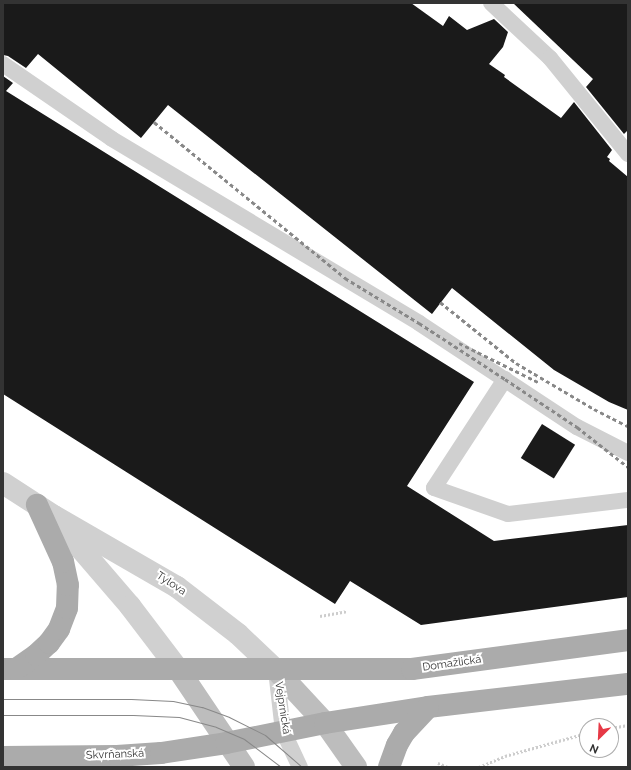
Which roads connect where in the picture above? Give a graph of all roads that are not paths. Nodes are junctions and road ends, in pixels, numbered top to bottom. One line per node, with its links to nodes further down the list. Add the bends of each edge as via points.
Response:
1 (490, 3): 3 (lane, via 550,58)
2 (3, 64): 4 (lane, via 112,139 420,323)
3 (628, 154)
4 (504, 379): 5 (lane, via 577,428); 7 (lane, via 434,488 508,514)
5 (628, 454)
6 (3, 483): 8 (street, Tylova)
7 (628, 500)
8 (45, 511): 10 (main road, via 63,562 68,585 67,608 59,629 49,643 36,655); 11 (street, Tylova, via 130,606); 12 (street, Tylova, via 177,588 238,634)
9 (628, 640): 12 (main road, Domažlická, via 412,669)
10 (10, 669): 11 (main road)
11 (178, 669): 12 (main road, Domažlická); 17 (main road)
12 (276, 670): 15 (main road); 16 (lane, Vejprnická)
13 (628, 684): 14 (main road)
14 (428, 707): 15 (main road); 24 (main road, via 404,733)
15 (325, 723): 16 (main road, Skvrňanská); 23 (main road)
16 (283, 731): 17 (main road, Skvrňanská); 22 (lane, Vejprnická)
17 (226, 743): 18 (main road, Skvrňanská, via 161,753 117,756); 21 (main road)
18 (3, 757)
19 (3, 762): 20 (main road)
20 (31, 767)
21 (244, 767)
22 (300, 767)
23 (356, 767)
24 (389, 767)

